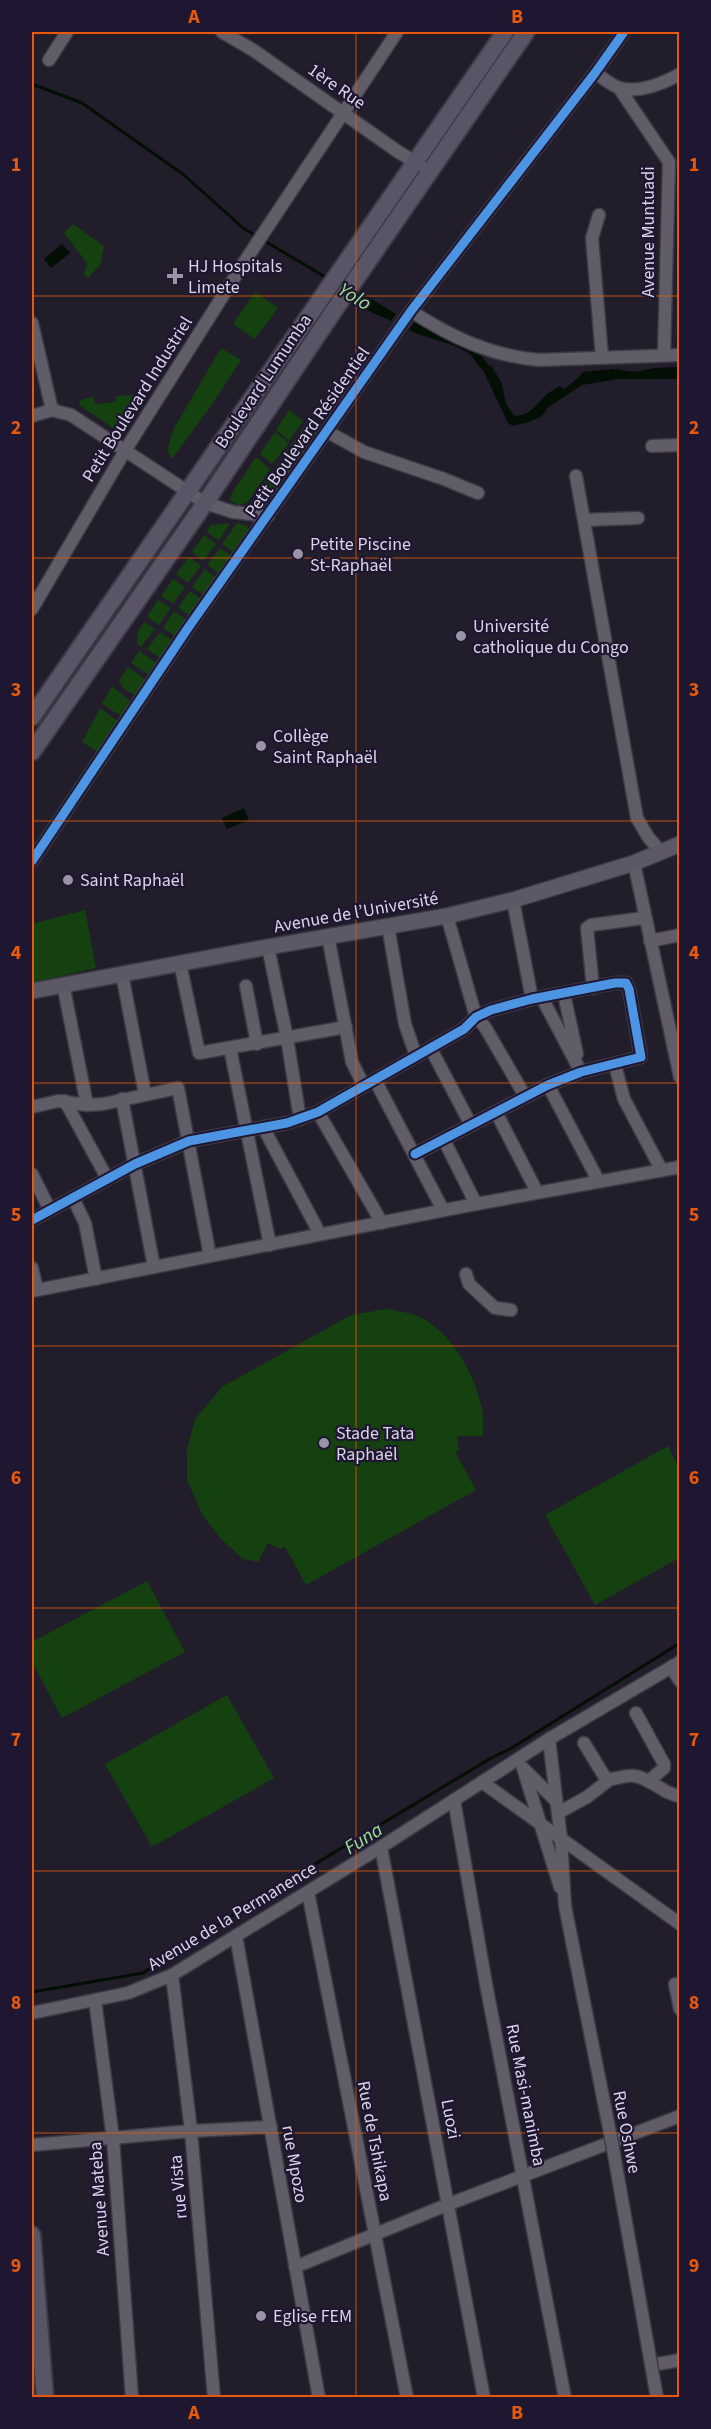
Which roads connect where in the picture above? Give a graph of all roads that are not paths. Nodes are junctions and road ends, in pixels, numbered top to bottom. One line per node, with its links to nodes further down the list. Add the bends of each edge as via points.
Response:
1 (67, 32): 7 (street)
2 (222, 32): 11 (street, 1ère Rue)
3 (397, 32): 11 (street, Petit Boulevard Industriel)
4 (505, 32): 12 (highway, Boulevard Lumumba)
5 (526, 32): 14 (highway, Boulevard Lumumba)
6 (624, 32): 8 (street, Petit Boulevard Résidentiel)
7 (49, 60)
8 (595, 73): 10 (street, Avenue Muntuadi); 18 (street, Petit Boulevard Résidentiel)
9 (680, 74): 10 (street, via 662,84)
10 (618, 88): 13 (street, Avenue Muntuadi)
11 (344, 113): 12 (street, 1ère Rue); 28 (street, Petit Boulevard Industriel, via 266,227)
12 (415, 162): 14 (street, 1ère Rue); 16 (highway, Boulevard Lumumba)
13 (674, 164): 20 (street, Avenue Muntuadi)
14 (430, 171): 16 (highway, Boulevard Lumumba)
15 (599, 215): 22 (street, via 592,238)
16 (350, 273): 17 (highway, Boulevard Lumumba)
17 (328, 305): 30 (highway, Boulevard Lumumba); 32 (highway, Boulevard Lumumba)
18 (410, 314): 22 (street, via 501,355 539,360); 25 (street, Petit Boulevard Résidentiel)
19 (32, 323): 23 (street)
20 (664, 355): 21 (street); 22 (street)
21 (680, 355)
22 (602, 357)
23 (52, 410): 24 (street); 28 (street, via 71,415)
24 (32, 416)
25 (328, 432): 31 (street, via 364,452); 33 (street, Petit Boulevard Résidentiel)
26 (652, 446): 27 (street)
27 (680, 446)
28 (126, 449): 30 (street); 36 (street, Petit Boulevard Industriel)
29 (576, 476): 35 (street)
30 (188, 491): 32 (street); 37 (highway, Boulevard Lumumba)
31 (478, 493)
32 (205, 503): 33 (street, via 224,510); 38 (highway, Boulevard Lumumba)
33 (268, 516): 41 (street, Petit Boulevard Résidentiel)
34 (638, 518): 35 (street)
35 (584, 520): 40 (street, via 637,818)
36 (32, 609)
37 (32, 717)
38 (32, 752)
39 (680, 844): 40 (main road, Avenue de l’Université)
40 (661, 852): 42 (main road, Avenue de l’Université)
41 (32, 861)
42 (636, 869): 43 (main road, Avenue de l’Université); 45 (street)
43 (513, 900): 44 (main road, Avenue de l’Université); 58 (street)
44 (447, 916): 46 (main road, Avenue de l’Université); 59 (street)
45 (644, 918): 49 (street); 55 (street, via 586,928)
46 (388, 926): 48 (main road, Avenue de l’Université); 66 (street, via 405,1024)
47 (680, 935): 49 (street)
48 (328, 936): 50 (main road, Avenue de l’Université); 61 (street)
49 (650, 941): 60 (street)
50 (268, 946): 51 (main road, Avenue de l’Université); 62 (street)
51 (180, 963): 52 (main road, Avenue de l’Université); 64 (street, via 197,1050 202,1054)
52 (122, 974): 53 (main road, Avenue de l’Université); 72 (street)
53 (63, 984): 56 (main road, Avenue de l’Université); 76 (street)
54 (246, 986): 63 (street)
55 (593, 988): 57 (street); 67 (street, via 624,982 629,989 642,1054 638,1059)
56 (32, 991)
57 (564, 994): 58 (street); 68 (street)
58 (537, 998): 59 (street); 68 (street)
59 (476, 1017): 65 (street); 73 (street)
60 (674, 1023): 69 (street)
61 (346, 1027): 62 (street); 70 (street, via 352,1062)
62 (287, 1038): 63 (street); 80 (street)
63 (257, 1044): 64 (street)
64 (230, 1048): 83 (street)
65 (430, 1049): 66 (street); 81 (street)
66 (416, 1056): 70 (street)
67 (615, 1065): 68 (street); 89 (street, via 624,1099)
68 (580, 1072): 71 (street)
69 (680, 1077)
70 (369, 1083): 78 (street); 86 (street)
71 (548, 1085): 73 (street); 92 (street)
72 (145, 1094): 74 (street); 85 (street, via 178,1088)
73 (525, 1096): 79 (street)
74 (122, 1099): 76 (street); 87 (street)
75 (65, 1101): 76 (street); 77 (street); 91 (street)
76 (87, 1105)
77 (32, 1107)
78 (318, 1112): 80 (street); 99 (street)
79 (496, 1113): 81 (street); 93 (street)
80 (300, 1119): 82 (street)
81 (471, 1125): 84 (street)
82 (263, 1127): 83 (street); 100 (street)
83 (246, 1129): 85 (street); 101 (street)
84 (444, 1140): 86 (street); 95 (street)
85 (189, 1141): 87 (street); 102 (street)
86 (415, 1154): 97 (street)
87 (135, 1164): 91 (street); 103 (street)
88 (680, 1167): 89 (street)
89 (661, 1169): 92 (street)
90 (32, 1174): 96 (street)
91 (107, 1178): 94 (street)
92 (598, 1180): 93 (street)
93 (537, 1192): 95 (street)
94 (73, 1198): 96 (street); 106 (street, via 85,1223)
95 (476, 1204): 97 (street)
96 (50, 1210): 98 (street)
97 (443, 1210): 99 (street)
98 (32, 1220)
99 (382, 1223): 100 (street)
100 (321, 1234): 101 (street)
101 (270, 1245): 102 (street)
102 (210, 1256): 103 (street)
103 (154, 1267): 106 (street)
104 (32, 1268): 107 (street)
105 (466, 1274): 108 (street, via 469,1284 495,1308)
106 (96, 1279): 107 (street)
107 (34, 1290)
108 (511, 1310)
109 (675, 1664): 110 (street); 112 (street, Avenue de la Permanence)
110 (680, 1681)
111 (636, 1713): 116 (street, via 664,1764)
112 (549, 1739): 114 (street, Avenue de la Permanence); 120 (street)
113 (584, 1743): 115 (street)
114 (520, 1764): 117 (street, Avenue de la Permanence); 120 (street); 121 (street)
115 (609, 1780): 116 (street, via 629,1775); 120 (street, via 587,1797)
116 (650, 1780): 118 (street)
117 (482, 1782): 119 (street, Avenue de la Permanence); 121 (street)
118 (680, 1796)
119 (454, 1800): 123 (street, Avenue de la Permanence); 139 (street, Rue Masi-manimba)
120 (557, 1807): 122 (street)
121 (539, 1826): 122 (street); 125 (street)
122 (561, 1839): 125 (street); 126 (street)
123 (381, 1847): 124 (street, Avenue de la Permanence); 140 (street, Luozi)
124 (308, 1892): 127 (street, Avenue de la Permanence); 142 (street, Rue de Tshikapa)
125 (566, 1906): 137 (street, Rue Oshwe, bridge)
126 (680, 1924)
127 (236, 1936): 128 (street, Avenue de la Permanence); 134 (street, rue Mpozo)
128 (172, 1975): 130 (street, Avenue de la Permanence, via 128,1993); 135 (street, rue Vista)
129 (675, 1984): 131 (street)
130 (95, 2000): 132 (street, Avenue de la Permanence); 136 (street, Avenue Mateba)
131 (680, 2009)
132 (32, 2013)
133 (680, 2116): 137 (street)
134 (271, 2127): 135 (street); 143 (street, rue Mpozo)
135 (191, 2131): 136 (street); 148 (street, rue Vista)
136 (113, 2139): 138 (street); 147 (street, Avenue Mateba)
137 (612, 2143): 139 (street); 145 (street, Rue Oshwe, bridge)
138 (32, 2145)
139 (524, 2176): 140 (street); 152 (street, Rue Masi-manimba)
140 (449, 2204): 142 (street); 151 (street, Luozi)
141 (32, 2235): 146 (highway)
142 (375, 2235): 143 (street); 150 (street, Rue de Tshikapa)
143 (295, 2267): 149 (street, rue Mpozo)
144 (680, 2360): 145 (street)
145 (652, 2365): 153 (street, Rue Oshwe, bridge)
146 (45, 2397)
147 (132, 2397)
148 (214, 2397)
149 (319, 2397)
150 (407, 2397)
151 (484, 2397)
152 (565, 2397)
153 (657, 2397)

